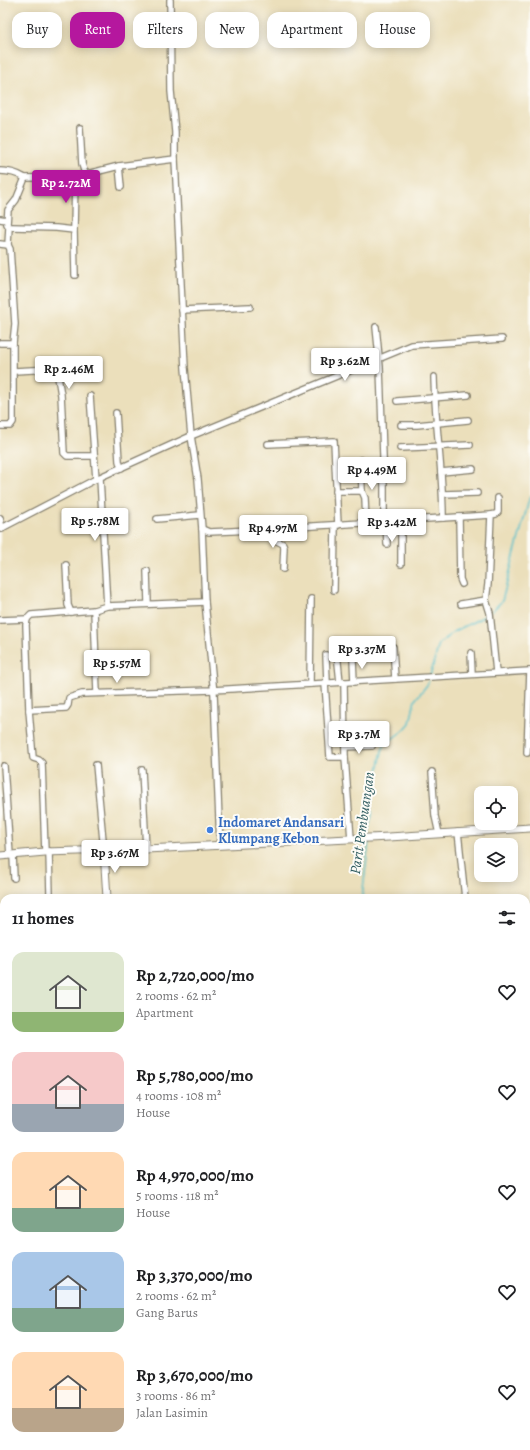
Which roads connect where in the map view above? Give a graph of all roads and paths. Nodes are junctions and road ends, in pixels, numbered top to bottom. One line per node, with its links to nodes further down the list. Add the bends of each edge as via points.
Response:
1 (170, 0): 3 (street)
2 (80, 128): 6 (street, via 82,164)
3 (175, 159): 4 (street); 18 (street)
4 (119, 166): 6 (street); 9 (street)
5 (0, 171): 8 (street, via 18,173)
6 (86, 174): 7 (street)
7 (75, 177): 8 (street); 13 (street)
8 (25, 178): 11 (street, via 16,200 8,210)
9 (121, 187)
10 (0, 219): 11 (street)
11 (7, 220): 12 (street)
12 (9, 227): 13 (street); 15 (street)
13 (74, 230): 16 (street)
14 (0, 244): 15 (street)
15 (8, 245): 22 (street, via 15,324)
16 (75, 275)
17 (250, 307): 18 (street)
18 (182, 310): 35 (street)
19 (376, 327): 23 (street)
20 (502, 339): 23 (street, via 412,345)
21 (0, 343): 22 (street)
22 (13, 343): 24 (street)
23 (379, 363): 35 (street); 58 (street)
24 (14, 372): 34 (street, via 13,422 10,426); 40 (street, via 52,369 57,371 64,453 67,456)
25 (434, 378): 28 (street)
26 (90, 396): 40 (street)
27 (468, 396): 28 (street)
28 (435, 398): 29 (street); 32 (street)
29 (397, 401)
30 (116, 413): 42 (street)
31 (468, 420): 32 (street)
32 (437, 423): 33 (street); 38 (street)
33 (401, 425)
34 (0, 426)
35 (191, 436): 42 (street); 51 (street, via 198,479)
36 (268, 444): 46 (street, via 334,441)
37 (470, 445): 38 (street)
38 (439, 447): 39 (street); 44 (street)
39 (400, 448)
40 (93, 456): 45 (street)
41 (361, 460): 47 (street)
42 (121, 468): 45 (street)
43 (473, 469): 44 (street)
44 (441, 472): 49 (street)
45 (98, 478): 61 (street); 76 (street)
46 (336, 491): 47 (street); 60 (street)
47 (362, 491): 59 (street, via 365,498)
48 (477, 493): 49 (street)
49 (443, 494): 56 (street)
50 (498, 498): 52 (street, via 498,512)
51 (200, 515): 55 (street); 62 (street)
52 (491, 515): 53 (street); 72 (street)
53 (459, 517): 56 (street); 69 (street)
54 (0, 518): 61 (street)
55 (157, 518)
56 (444, 518): 57 (street)
57 (401, 521): 58 (street); 65 (street)
58 (385, 522): 59 (street); 64 (street)
59 (366, 523): 60 (street)
60 (336, 525): 63 (street); 70 (street)
61 (1, 529)
62 (202, 529): 63 (street, via 213,532); 73 (street)
63 (275, 529): 67 (street, via 277,541 284,547)
64 (387, 544)
65 (401, 564)
66 (66, 565): 78 (street, via 68,605)
67 (283, 569)
68 (147, 571): 74 (street)
69 (462, 584)
70 (334, 590)
71 (311, 599): 93 (street)
72 (486, 600): 75 (street); 87 (street, via 490,614)
73 (205, 602): 74 (street); 94 (street)
74 (148, 603): 76 (street)
75 (462, 604)
76 (107, 606): 77 (street)
77 (94, 610): 78 (street); 95 (street)
78 (71, 612): 79 (street, via 31,615)
79 (27, 619): 80 (street); 96 (street)
80 (0, 620)
81 (393, 647): 89 (street)
82 (338, 652): 90 (street)
83 (471, 653): 88 (street)
84 (326, 655): 92 (street)
85 (353, 659): 91 (street)
86 (530, 671): 87 (street); 99 (street)
87 (496, 672): 88 (street)
88 (472, 674): 89 (street)
89 (395, 679): 91 (street)
90 (342, 682): 91 (street); 92 (street); 98 (street)
91 (354, 682)
92 (326, 683): 93 (street); 100 (street, via 330,757)
93 (310, 684): 94 (street)
94 (213, 690): 95 (street); 109 (street)
95 (97, 693): 96 (street, via 71,697 66,708)
96 (29, 710): 111 (street, via 33,758 42,763)
97 (372, 746): 98 (street)
98 (345, 747): 100 (street)
99 (527, 753)
100 (345, 757): 108 (street)
101 (96, 765): 112 (street)
102 (4, 766): 113 (street)
103 (142, 770): 110 (street)
104 (432, 772): 107 (street)
105 (530, 828): 106 (street)
106 (458, 832): 107 (street); 118 (street)
107 (439, 834): 108 (street)
108 (351, 839): 109 (street)
109 (220, 845): 110 (street)
110 (146, 849): 112 (street)
111 (47, 851): 112 (street); 113 (street); 116 (street)
112 (104, 851): 117 (street)
113 (11, 855): 114 (street); 115 (street)
114 (0, 856)
115 (14, 878)
116 (50, 894)
117 (107, 894)
118 (465, 894)

